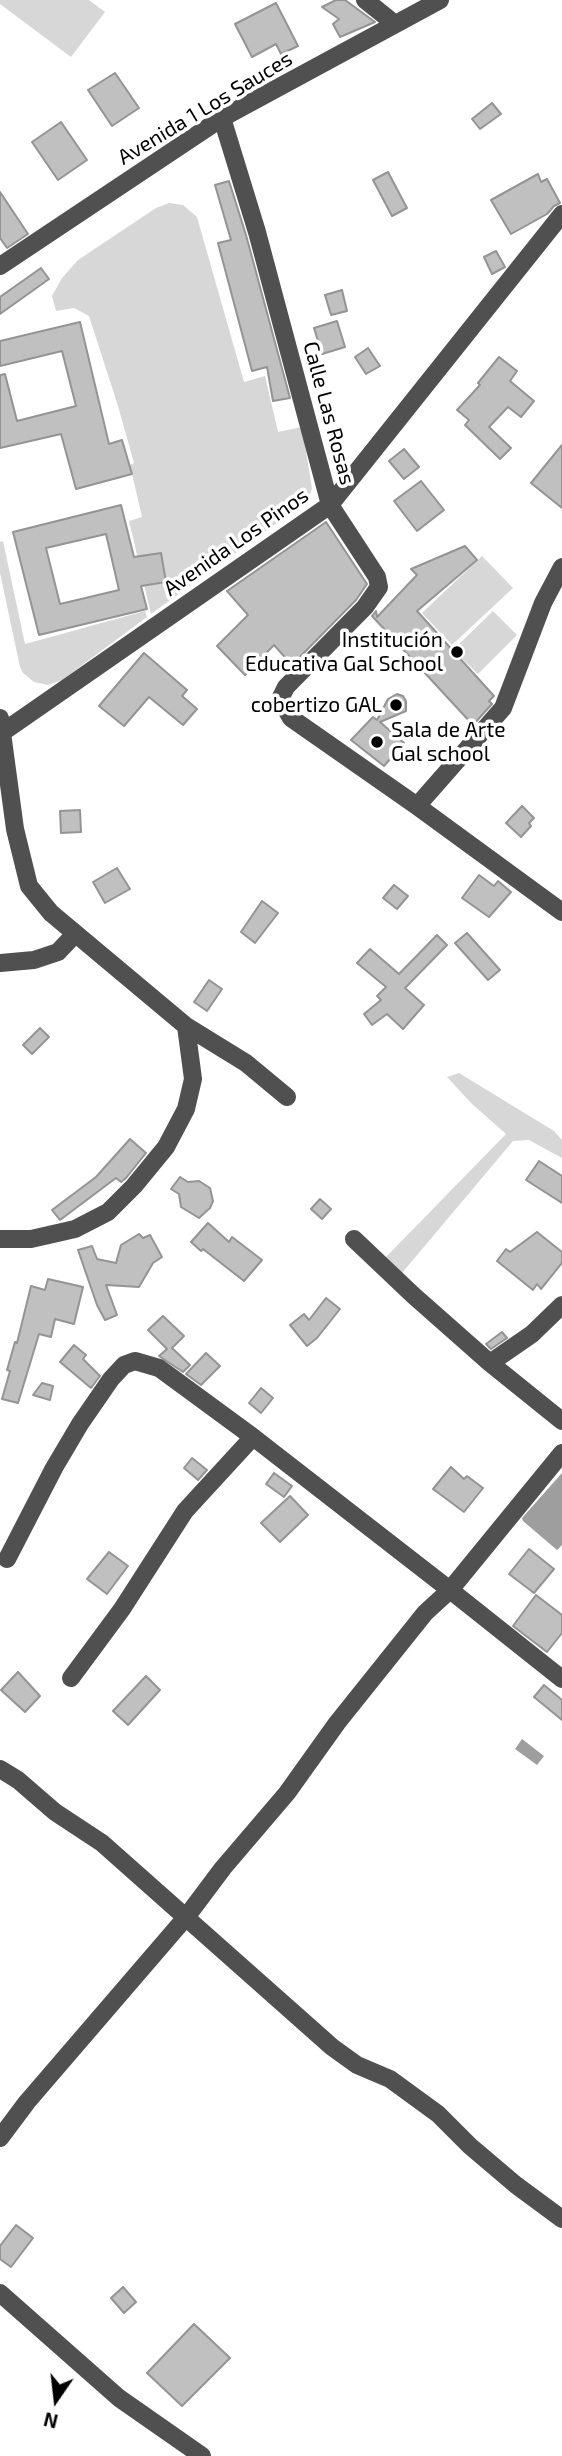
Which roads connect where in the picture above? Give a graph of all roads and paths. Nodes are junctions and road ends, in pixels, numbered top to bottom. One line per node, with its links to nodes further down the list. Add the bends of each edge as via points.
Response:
1 (365, 0): 3 (street)
2 (440, 0): 3 (street, Avenida 1 Los Sauces)
3 (395, 24): 4 (street, Avenida 1 Los Sauces)
4 (222, 118): 6 (street, Avenida 1 Los Sauces); 7 (street, Calle Las Rosas)
5 (562, 214): 7 (street, Avenida Los Pinos)
6 (0, 266)
7 (330, 505): 9 (street, Avenida Los Pinos); 10 (street, Calle Las Rosas, via 379,587 286,687 283,705 290,719)
8 (562, 567): 10 (street, via 543,603 503,708)
9 (1, 728): 12 (street, via 15,830 29,886)
10 (417, 806): 11 (street, Calle Las Rosas)
11 (562, 912)
12 (75, 934): 13 (street, via 58,952 34,960); 14 (street)
13 (0, 962)
14 (186, 1026): 15 (street, via 246,1063); 16 (street, via 193,1079 186,1109 166,1147 134,1186 108,1212 75,1229 31,1239)
15 (287, 1097)
16 (0, 1239)
17 (354, 1239): 19 (street)
18 (562, 1305): 19 (street)
19 (490, 1363): 20 (street)
20 (562, 1421)
21 (253, 1437): 23 (street, via 159,1368 135,1362 124,1365 80,1424); 24 (street); 25 (street, via 185,1511)
22 (562, 1453): 24 (street)
23 (7, 1559)
24 (450, 1590): 26 (street); 28 (street, via 425,1613)
25 (71, 1678)
26 (562, 1679)
27 (0, 1769): 28 (street, via 102,1843)
28 (187, 1916): 29 (street); 30 (street, via 332,2047 357,2065 390,2079 438,2114 506,2177)
29 (0, 2138)
30 (562, 2219)
31 (0, 2293): 32 (street, via 119,2398)
32 (202, 2456)

